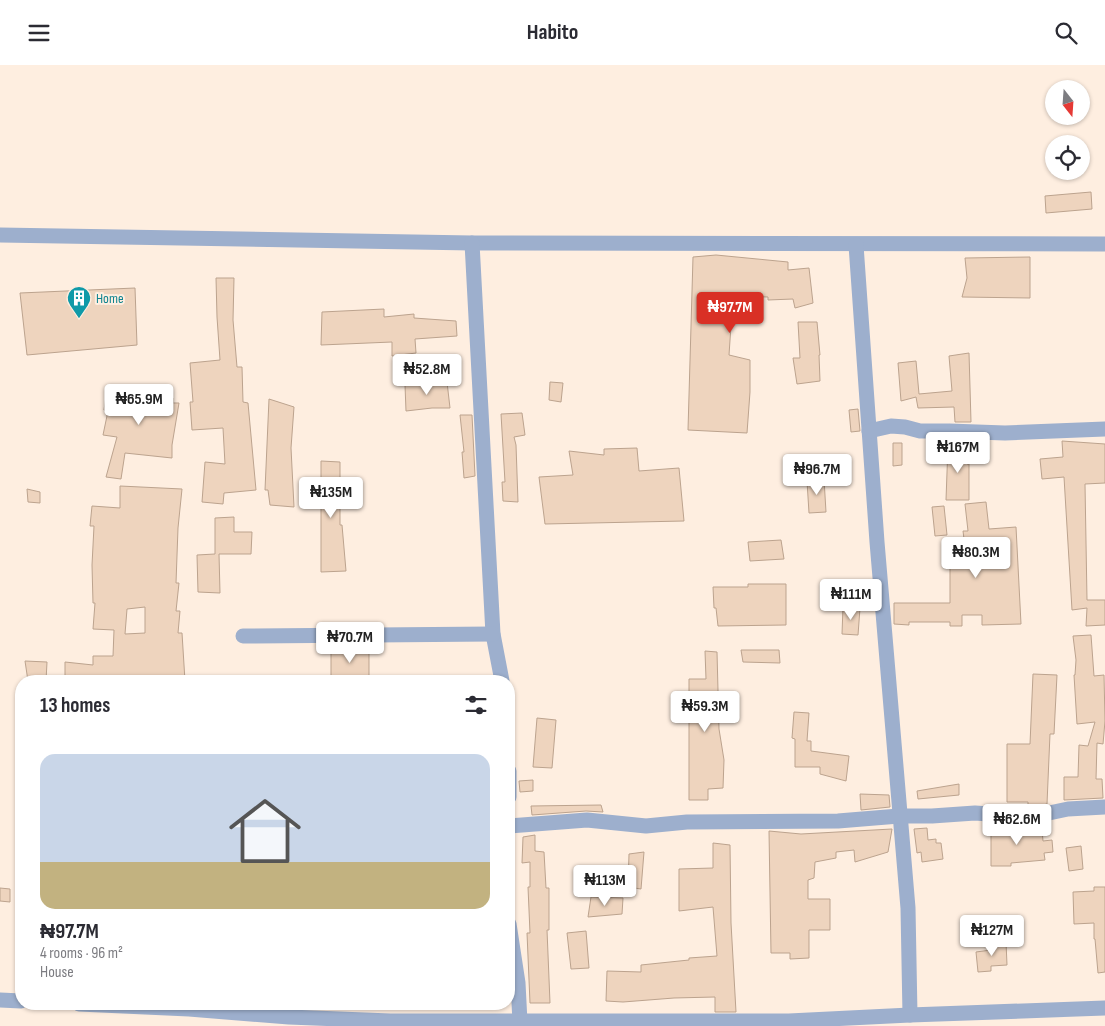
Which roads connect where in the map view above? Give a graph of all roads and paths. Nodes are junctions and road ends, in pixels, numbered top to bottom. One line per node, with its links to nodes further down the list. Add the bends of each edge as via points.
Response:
1 (0, 235): 2 (street)
2 (472, 243): 4 (street); 7 (street)
3 (1105, 244): 4 (street)
4 (856, 245): 6 (street)
5 (1105, 429): 6 (street, via 1005,433 920,431 891,426)
6 (869, 431): 11 (street)
7 (493, 634): 8 (street); 9 (street)
8 (243, 636)
9 (501, 675)
10 (1105, 807): 11 (street, via 1068,809 1030,817 974,813)
11 (899, 816): 12 (street, via 838,821 687,822 646,826 587,820); 18 (street, via 908,907)
12 (515, 826)
13 (515, 963): 19 (street)
14 (0, 1000): 15 (street)
15 (15, 1001)
16 (1105, 1008): 18 (street)
17 (202, 1010): 19 (street, via 390,1021)
18 (910, 1015): 20 (street)
19 (520, 1022): 20 (street)
20 (678, 1024)

